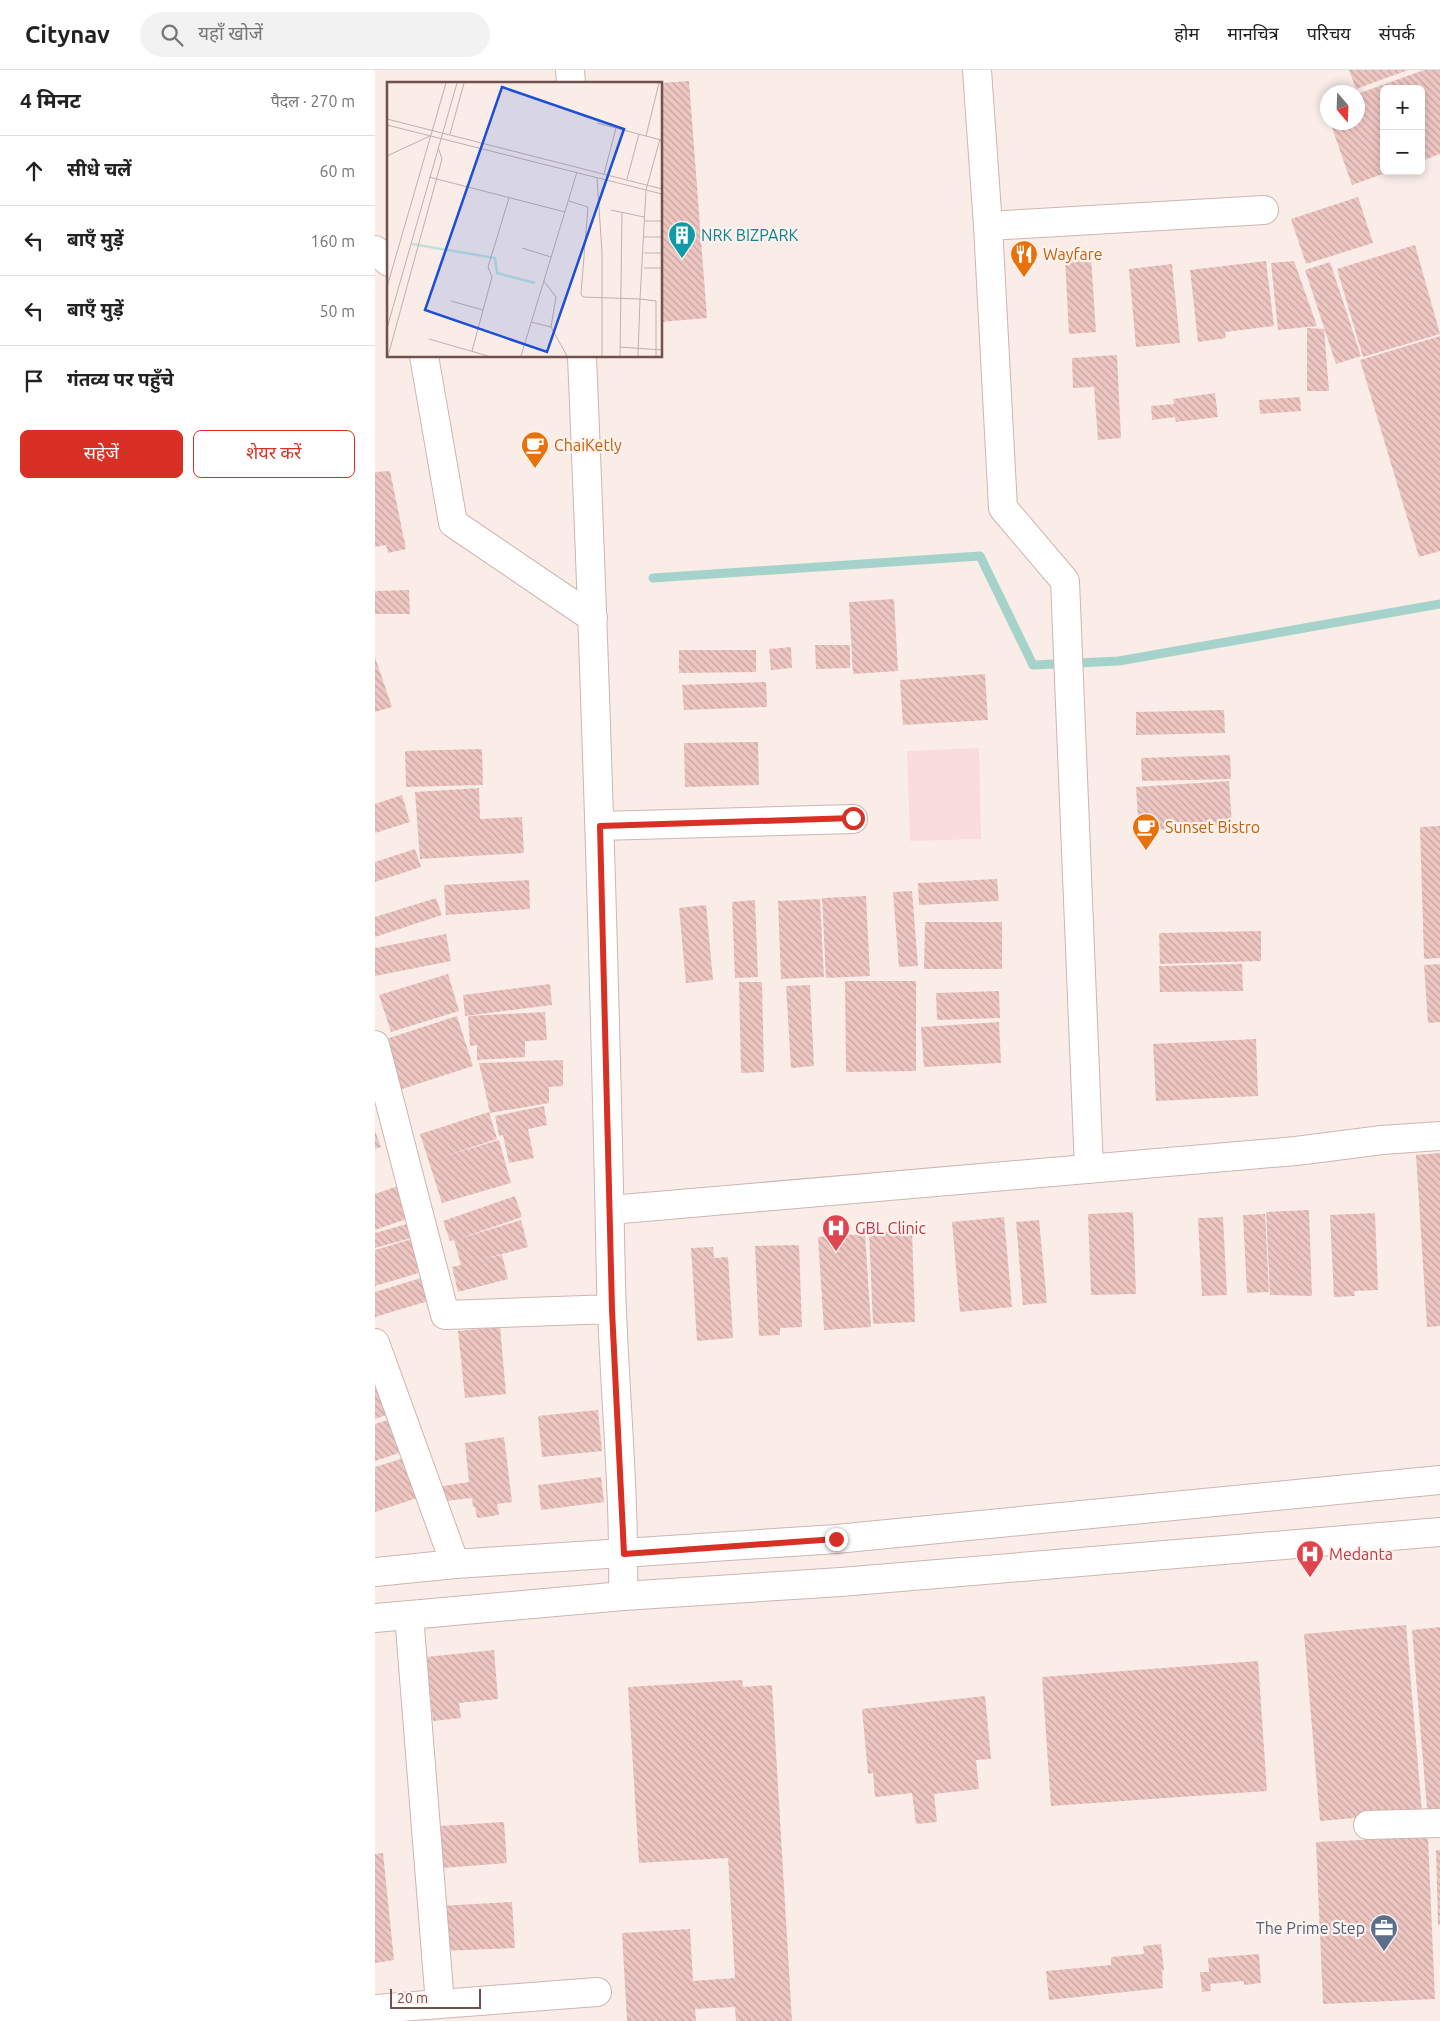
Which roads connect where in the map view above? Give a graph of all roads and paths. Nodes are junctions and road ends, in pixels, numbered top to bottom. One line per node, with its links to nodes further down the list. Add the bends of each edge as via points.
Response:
1 (977, 70): 3 (street)
2 (1264, 210): 3 (street)
3 (988, 226): 13 (street, via 1003,508 1065,581)
4 (375, 250): 5 (street)
5 (387, 260)
6 (425, 358): 8 (street, via 453,523)
7 (582, 358): 8 (street)
8 (593, 618): 10 (street)
9 (853, 818): 10 (street)
10 (600, 826): 14 (street)
11 (375, 1045): 15 (street, via 445,1315)
12 (1440, 1136): 13 (street)
13 (1089, 1168): 14 (street)
14 (610, 1210): 15 (street)
15 (612, 1310): 19 (street)
16 (375, 1343): 20 (street)
17 (1440, 1480): 19 (street, via 846,1538)
18 (1440, 1532): 22 (street, via 841,1582)
19 (624, 1554): 20 (street); 22 (street)
20 (455, 1564): 21 (street)
21 (375, 1572)
22 (623, 1596): 23 (street)
23 (409, 1614): 24 (street); 28 (street)
24 (375, 1618)
25 (1440, 1823): 26 (street)
26 (1368, 1825)
27 (597, 1992): 28 (street)
28 (440, 2004): 29 (street)
29 (375, 2010)

